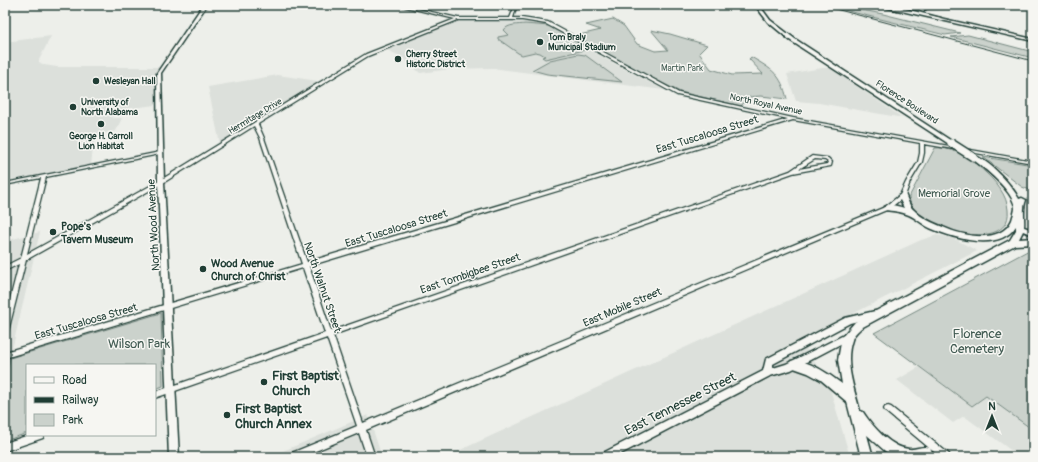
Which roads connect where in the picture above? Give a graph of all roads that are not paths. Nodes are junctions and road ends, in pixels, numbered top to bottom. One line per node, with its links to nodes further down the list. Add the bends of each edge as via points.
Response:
1 (205, 5): 18 (main road, North Wood Avenue, via 159,73)
2 (398, 5): 11 (street)
3 (516, 5): 10 (street)
4 (757, 5): 25 (highway, Florence Boulevard, bridge, via 769,21 791,38 996,172 1011,186)
5 (877, 5): 9 (highway)
6 (886, 5): 9 (main road)
7 (900, 5): 9 (main road)
8 (907, 5): 9 (highway)
9 (939, 16): 12 (highway)
10 (512, 18): 11 (street, Hermitage Drive); 15 (street, North Royal Avenue, via 555,26 673,92)
11 (458, 19): 16 (street, Hermitage Drive, via 361,58)
12 (985, 27): 13 (highway); 14 (highway)
13 (1033, 36)
14 (1033, 40)
15 (793, 118): 17 (street, North Royal Avenue); 32 (street, East Tuscaloosa Street)
16 (256, 125): 22 (street, Hermitage Drive); 32 (street, North Walnut Street)
17 (922, 142): 19 (street, North Royal Avenue); 24 (street, East Mobile Street, via 920,162)
18 (160, 153): 21 (street); 22 (main road, North Wood Avenue)
19 (1033, 162)
20 (792, 172): 20 (street, East Tombigbee Street, via 814,157 830,162 830,165); 37 (street, East Tombigbee Street)
21 (44, 176): 23 (street); 31 (street)
22 (161, 182): 31 (street, Hermitage Drive); 34 (main road, North Wood Avenue)
23 (5, 184)
24 (902, 196): 26 (street, East Mobile Street); 27 (highway)
25 (1024, 204): 27 (highway, via 1014,223 1004,234 994,237 973,237 949,232); 28 (highway)
26 (887, 208): 27 (highway, via 896,208); 46 (street, East Mobile Street)
27 (914, 215)
28 (1030, 230): 30 (highway, East Tennessee Street)
29 (1033, 241): 30 (highway)
30 (1013, 242): 35 (highway, East Tennessee Street)
31 (24, 258): 33 (street, Hermitage Drive); 36 (street)
32 (306, 266): 34 (street, East Tuscaloosa Street); 37 (street, North Walnut Street)
33 (5, 269)
34 (168, 307): 39 (street, East Tuscaloosa Street); 42 (main road, North Wood Avenue)
35 (880, 313): 38 (highway, East Tennessee Street, via 858,325); 41 (main road, East Tennessee Street, via 848,320 769,362)
36 (5, 332)
37 (328, 334): 42 (street, East Tombigbee Street); 46 (street, North Walnut Street)
38 (847, 337): 40 (main road, East Tennessee Street); 44 (highway, via 843,360)
39 (5, 355)
40 (794, 364): 41 (main road, East Tennessee Street); 44 (highway, via 825,376)
41 (767, 373): 53 (main road, East Tennessee Street)
42 (172, 389): 43 (street, East Tombigbee Street); 50 (main road, North Wood Avenue)
43 (156, 395)
44 (853, 403): 49 (highway, via 864,424 896,452 912,455); 54 (highway)
45 (888, 409): 55 (street)
46 (361, 428): 51 (street, East Mobile Street); 52 (street, North Walnut Street)
47 (37, 436): 48 (street)
48 (5, 447)
49 (926, 452)
50 (174, 457)
51 (292, 457)
52 (370, 457)
53 (605, 457)
54 (867, 457)
55 (946, 457)

